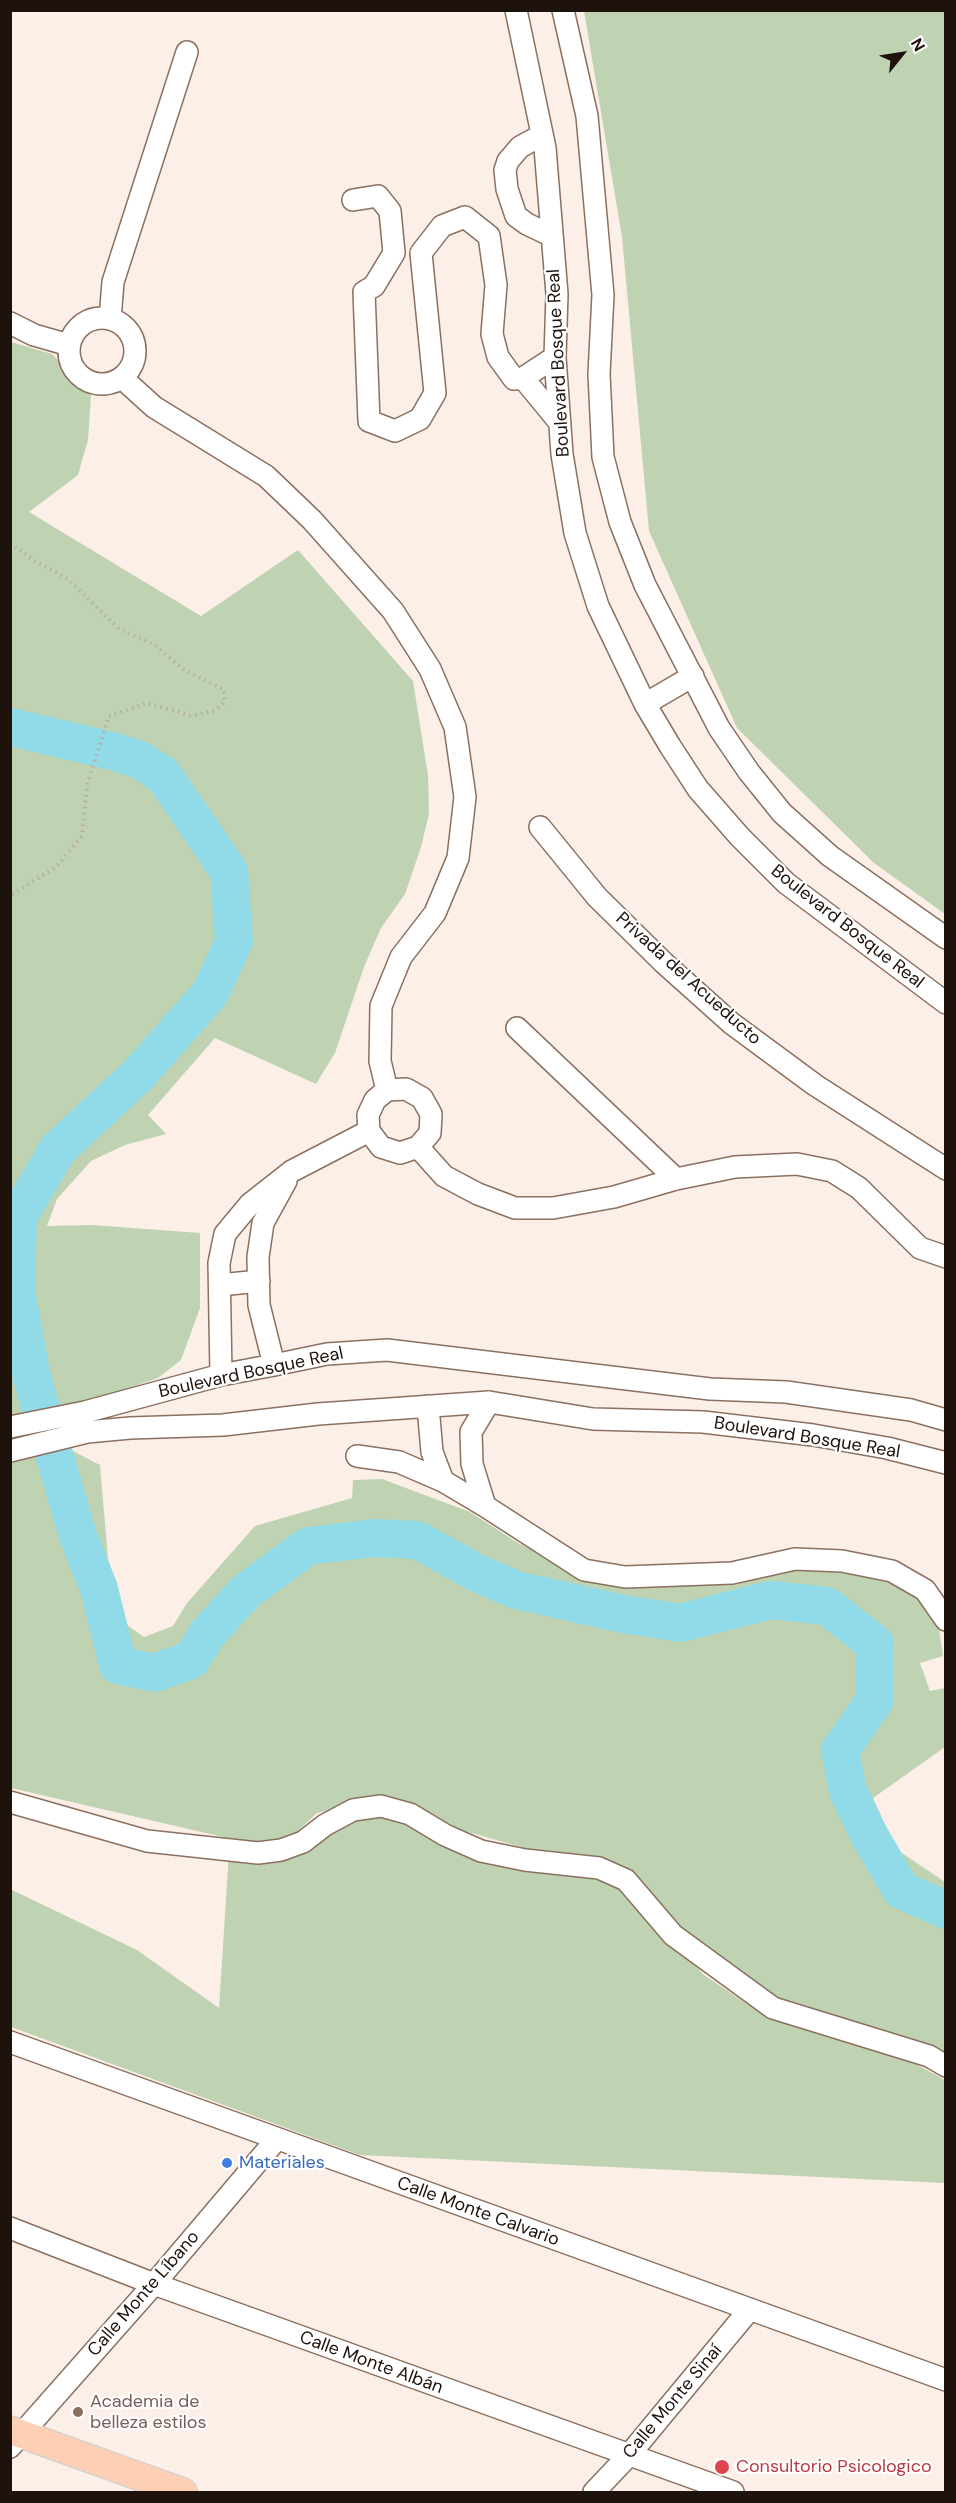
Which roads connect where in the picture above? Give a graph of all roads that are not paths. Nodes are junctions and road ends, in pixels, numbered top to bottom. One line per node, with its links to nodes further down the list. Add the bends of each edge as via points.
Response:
1 (516, 10): 4 (street, Boulevard Bosque Real)
2 (563, 10): 14 (street, via 587,116 603,295 599,374 603,457 620,522 645,585)
3 (187, 52): 7 (street, via 113,282)
4 (542, 135): 6 (street, Boulevard Bosque Real); 6 (street, via 520,147 505,170 516,216)
5 (353, 200): 12 (street, via 378,196 390,211 394,254 374,286 364,292 369,421 396,431 420,419 435,393 422,253 442,226 465,217 489,236 496,285 492,334 498,357 514,379)
6 (552, 236): 10 (street, Boulevard Bosque Real, via 557,294)
7 (110, 319): 9 (street, via 89,321 73,335); 11 (street, via 128,330 135,350 134,361)
8 (10, 323): 9 (street)
9 (69, 345): 11 (street, via 72,367 89,382 100,385)
10 (555, 357): 12 (street); 13 (street, Boulevard Bosque Real)
11 (122, 378): 20 (street, via 154,407 266,476 312,520 393,611 430,669 455,728 465,797 458,858 435,913 401,957 381,1006 380,1060)
12 (523, 378): 13 (street)
13 (560, 423): 15 (street, Boulevard Bosque Real, via 575,533 598,606)
14 (693, 676): 15 (street); 17 (street, via 719,728 782,813 830,856)
15 (645, 704): 18 (street, Boulevard Bosque Real, via 698,789 786,883)
16 (540, 826): 23 (street, Privada del Acueducto, via 597,897 731,1023 815,1085)
17 (945, 938)
18 (945, 1002)
19 (517, 1028): 25 (street)
20 (387, 1090): 21 (street, via 375,1100 368,1115); 22 (street, via 406,1089 414,1093 422,1098 431,1114 430,1132)
21 (369, 1131): 22 (street, via 381,1147 400,1153); 24 (street)
22 (418, 1147): 25 (street, via 444,1176 515,1208 553,1208 614,1197)
23 (945, 1169)
24 (292, 1171): 27 (street, via 262,1223); 28 (street, via 250,1204 225,1234 219,1263)
25 (676, 1179): 26 (street, via 735,1167 797,1164 832,1171 859,1188 920,1248)
26 (945, 1257)
27 (259, 1281): 28 (street); 29 (street, via 259,1305)
28 (220, 1285): 30 (street)
29 (274, 1365): 30 (street, Boulevard Bosque Real); 31 (street, Boulevard Bosque Real, via 327,1354 387,1350)
30 (221, 1375): 35 (street, Boulevard Bosque Real)
31 (710, 1389): 34 (street, Boulevard Bosque Real, via 786,1392 911,1410); 36 (street, Boulevard Bosque Real)
32 (489, 1402): 33 (street, Boulevard Bosque Real); 36 (street, Boulevard Bosque Real, via 593,1419); 42 (street, via 471,1432 472,1464)
33 (428, 1406): 35 (street, Boulevard Bosque Real, via 223,1425 130,1428); 41 (street, via 432,1452)
34 (945, 1420)
35 (86, 1422): 37 (street, Boulevard Bosque Real); 38 (street, Boulevard Bosque Real)
36 (703, 1422): 40 (street, Boulevard Bosque Real, via 813,1435 887,1448)
37 (10, 1427)
38 (10, 1450)
39 (357, 1456): 41 (street, via 399,1462)
40 (945, 1464)
41 (443, 1481): 42 (street)
42 (485, 1506): 43 (street, via 584,1570 625,1577 732,1573 795,1559 842,1561 892,1571 925,1590)
43 (945, 1620)
44 (10, 1802): 46 (street, via 147,1841 258,1853 303,1842 353,1810 381,1806 410,1814 481,1851 599,1868 626,1881 673,1935 772,2008 929,2056)
45 (10, 2042): 47 (street, Calle Monte Calvario)
46 (945, 2066)
47 (276, 2140): 49 (street, Calle Monte Líbano); 50 (street, Calle Monte Calvario)
48 (10, 2228): 49 (street, Calle Monte Albán)
49 (154, 2284): 52 (street, Calle Monte Líbano); 53 (street, Calle Monte Albán)
50 (750, 2309): 51 (street, Calle Monte Calvario); 53 (street, Calle Monte Sinaí)
51 (945, 2380)
52 (14, 2437): 54 (main road)
53 (629, 2456): 55 (street, Calle Monte Sinaí); 56 (street, Calle Monte Albán)
54 (183, 2493)
55 (594, 2493)
56 (733, 2493)

